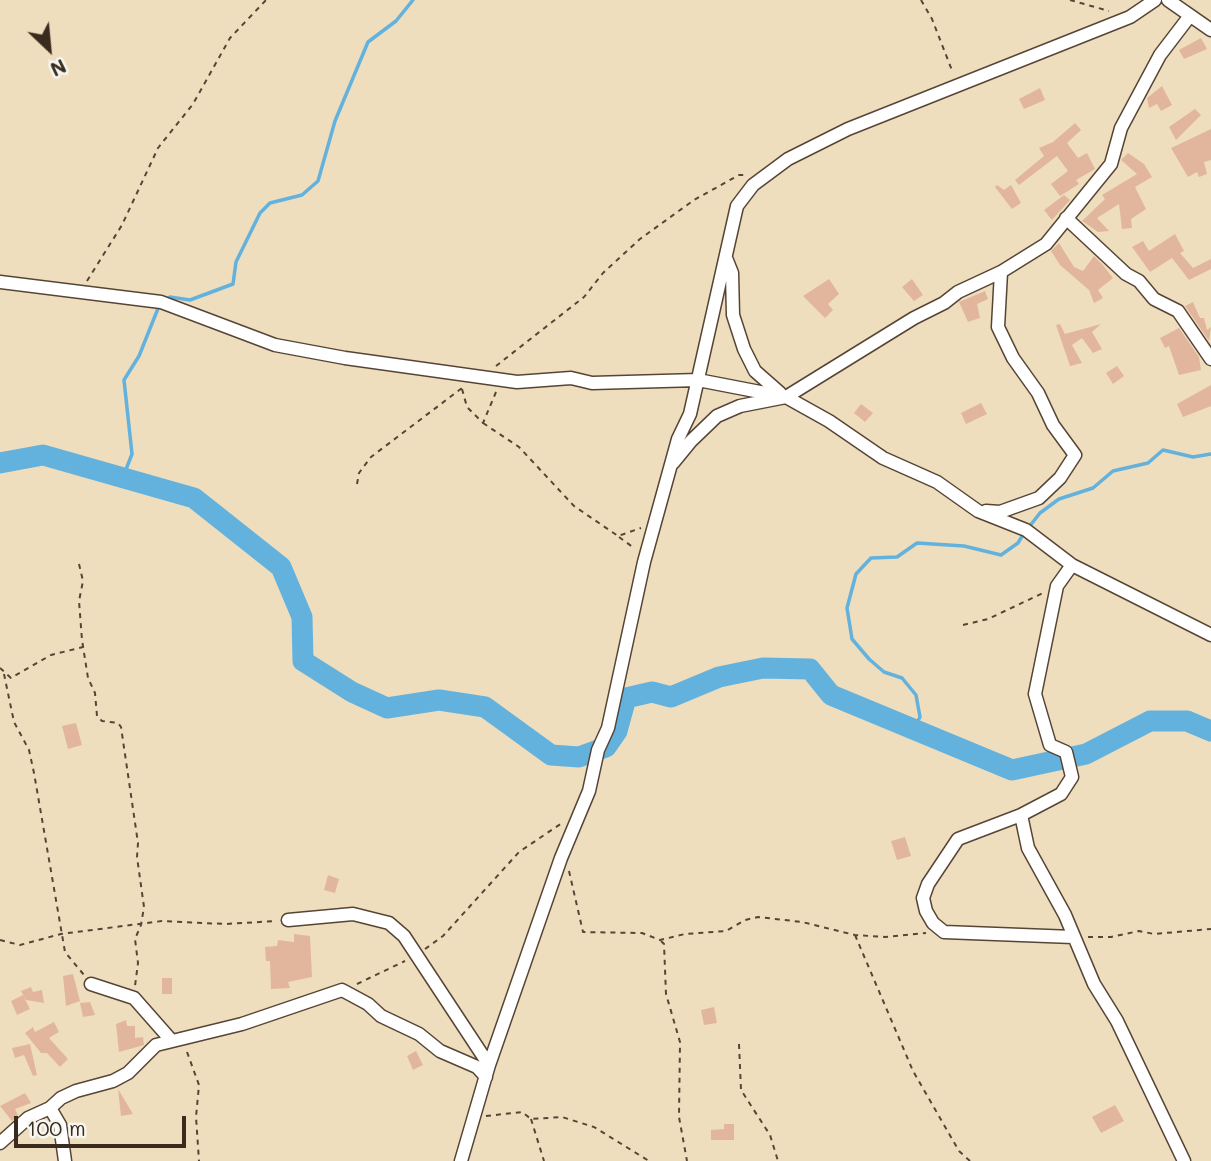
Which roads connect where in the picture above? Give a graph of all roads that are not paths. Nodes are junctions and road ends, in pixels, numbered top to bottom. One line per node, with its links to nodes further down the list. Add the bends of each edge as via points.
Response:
1 (1156, 0): 6 (street, via 1130,16 848,129 788,159 763,176 737,206)
2 (1168, 0): 3 (street)
3 (1189, 17): 4 (street); 5 (street, via 1160,55 1121,128 1111,164)
4 (1211, 30)
5 (1066, 218): 7 (street, via 1046,244); 9 (street, via 1154,299 1178,311)
6 (726, 258): 10 (street); 11 (street, via 732,273 733,315 749,361 764,381)
7 (1001, 272): 11 (street, via 958,292); 13 (street, via 998,327 1052,425 1075,455 1040,498 1000,512)
8 (0, 282): 10 (street, via 161,302 275,345 499,380)
9 (1211, 359)
10 (698, 380): 11 (street); 12 (street)
11 (786, 397): 12 (street, via 740,406 717,416); 13 (street, via 883,458 937,482)
12 (669, 469): 21 (street, via 614,707 589,791)
13 (978, 511): 14 (street, via 1026,530)
14 (1072, 565): 15 (street); 16 (street, via 1057,586 1035,694 1050,745 1066,752 1072,777 1060,794)
15 (1211, 635)
16 (1021, 815): 18 (street, via 1028,848); 18 (street, via 958,838 923,898 933,923 944,932)
17 (288, 920): 21 (street, via 353,915 389,923 404,936)
18 (1073, 937): 26 (street)
19 (92, 984): 20 (street, via 134,998)
20 (175, 1039): 21 (street, via 242,1024 342,990 440,1051); 22 (street, via 156,1045 128,1073 76,1091)
21 (487, 1071): 25 (street)
22 (50, 1108): 23 (street, via 28,1118); 24 (street, via 60,1125)
23 (0, 1143)
24 (65, 1161)
25 (461, 1161)
26 (1184, 1161)

